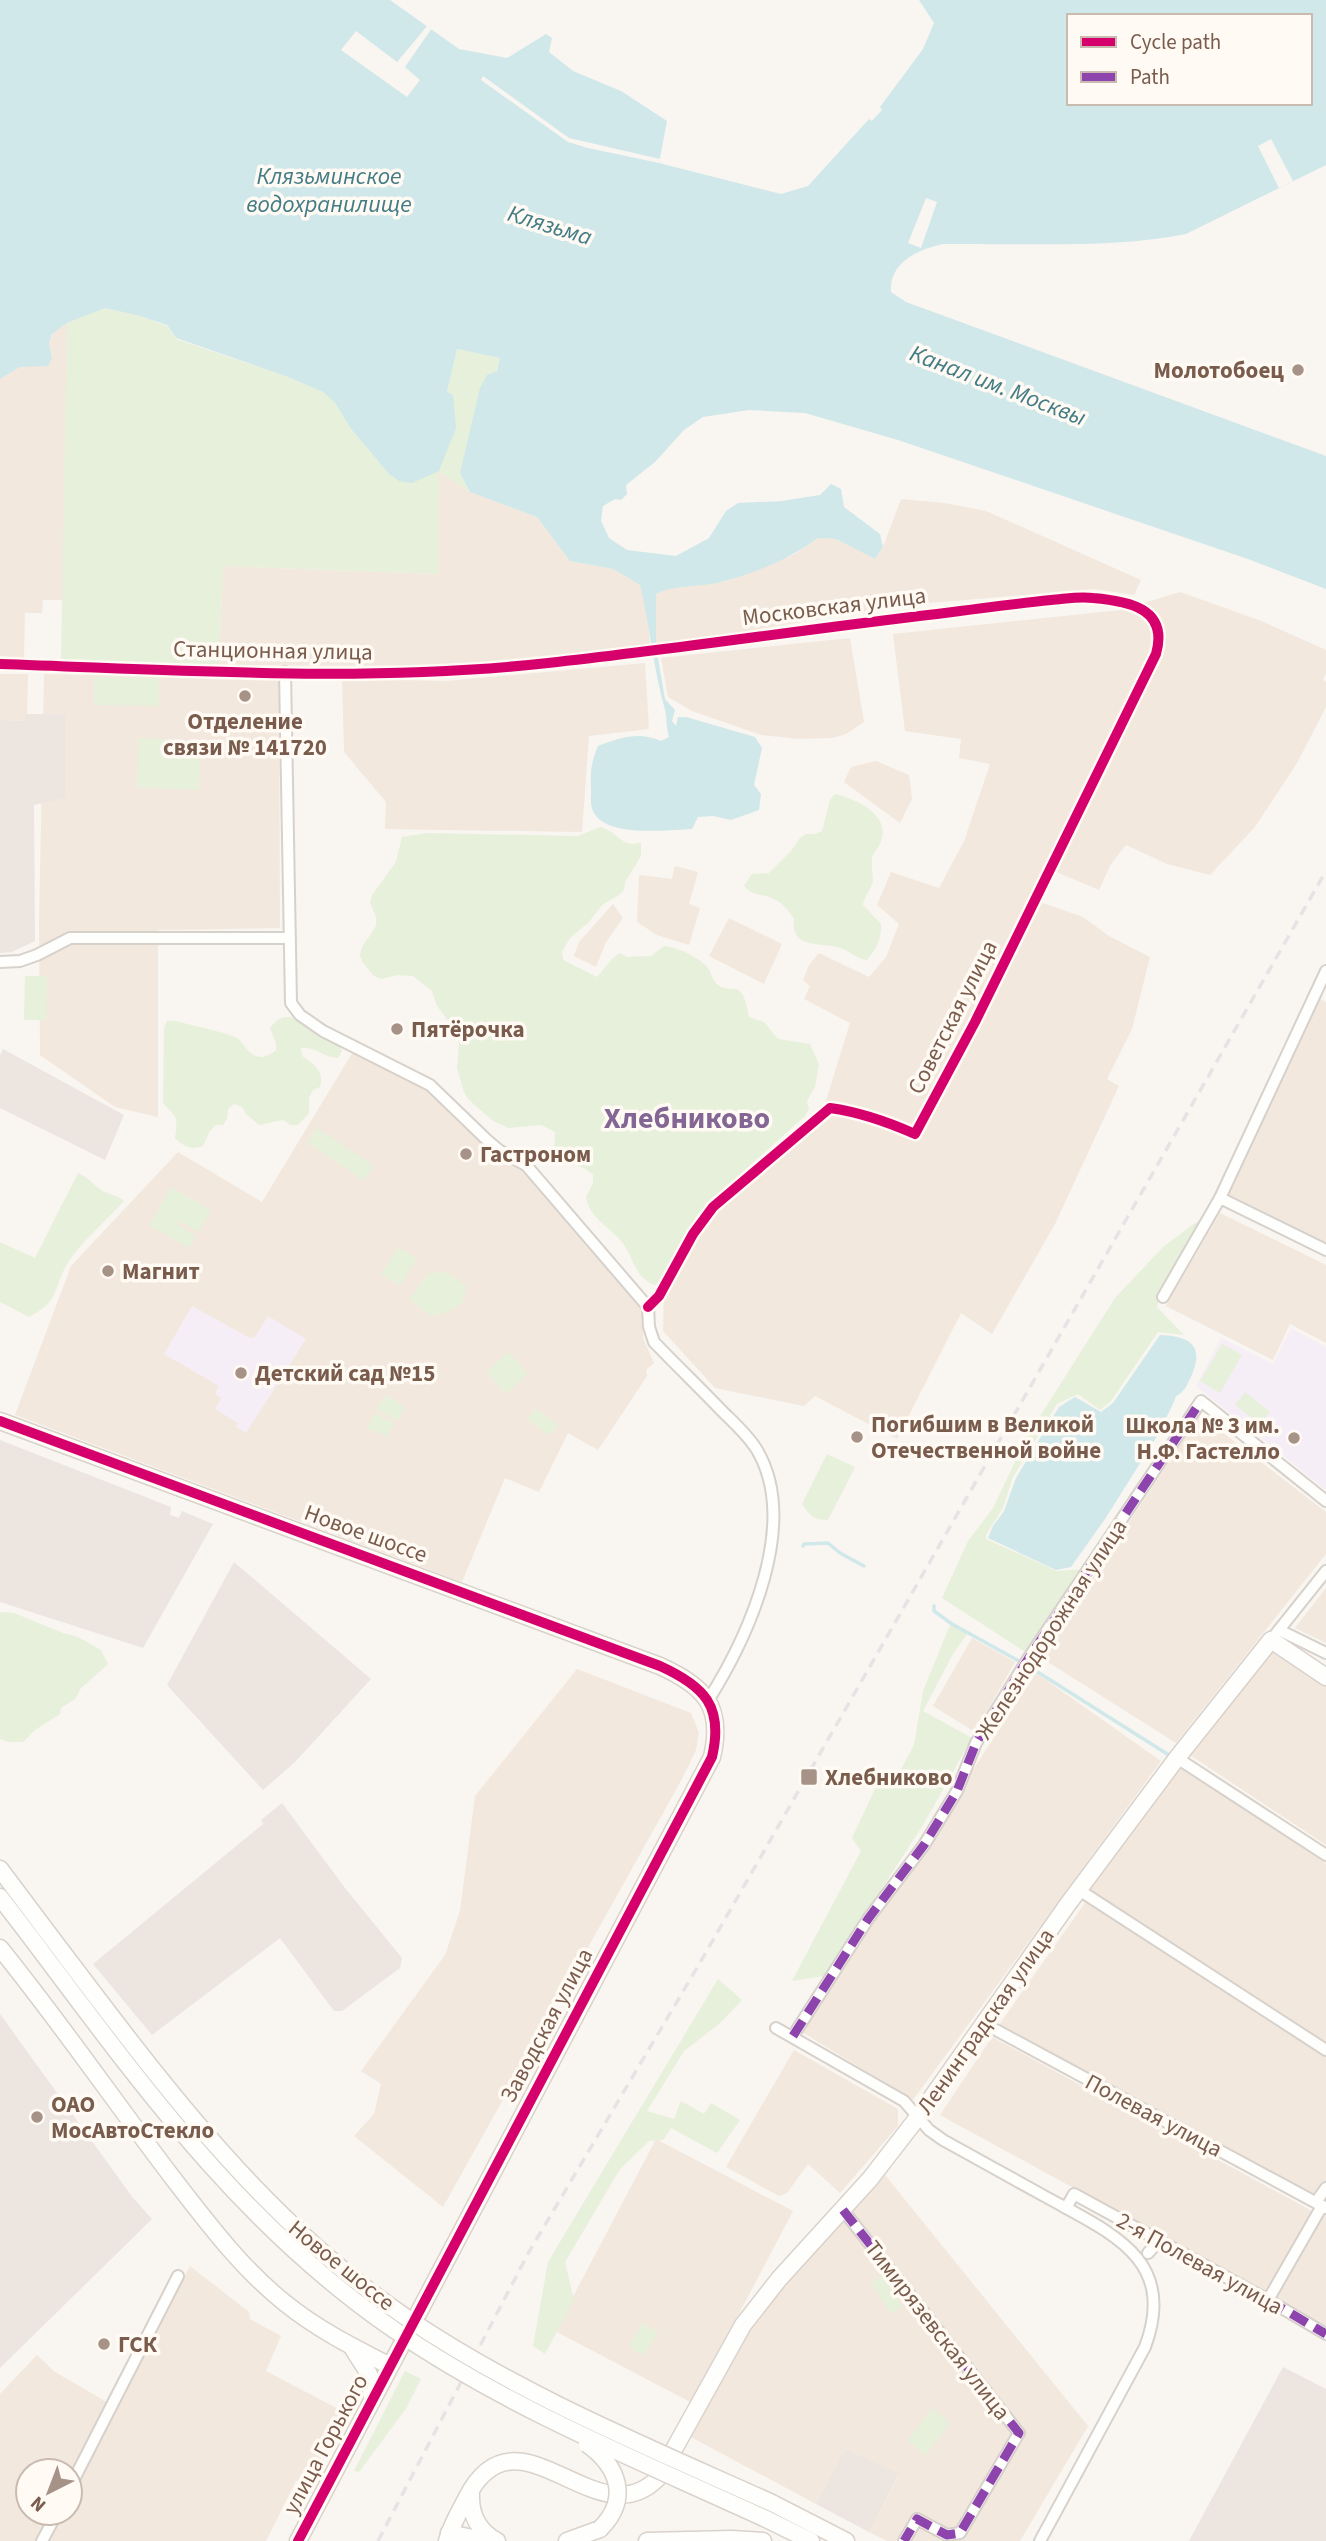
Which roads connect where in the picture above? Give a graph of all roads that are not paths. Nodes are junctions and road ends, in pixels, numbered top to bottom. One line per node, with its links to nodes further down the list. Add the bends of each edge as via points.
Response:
1 (1129, 602): 3 (street, Московская улица, via 1088,597 1035,602); 12 (street, Советская улица, via 1152,618 1159,630 1156,654 915,1134 830,1108 713,1206)
2 (0, 664): 4 (street, Станционная улица)
3 (544, 664): 4 (street, Станционная улица, via 444,673)
4 (285, 672): 5 (street, Станционная улица)
5 (288, 938): 6 (street, via 70,938 37,956); 12 (street, Станционная улица, via 289,998 300,1015 430,1085 486,1140 526,1165)
6 (0, 962)
7 (1326, 971): 8 (street)
8 (1321, 995): 9 (street)
9 (1220, 1198): 10 (street); 11 (street)
10 (1326, 1250)
11 (1163, 1297)
12 (648, 1307): 19 (street, via 654,1342 756,1449 772,1489 772,1534 760,1592 733,1657)
13 (0, 1420): 19 (street, Новое шоссе, via 660,1666 694,1684)
14 (1326, 1501): 29 (street, Железнодорожная улица, via 1201,1401 1028,1659 976,1743 957,1791 924,1846 868,1919)
15 (1326, 1571): 16 (street, Ленинградская улица)
16 (1275, 1635): 17 (street); 18 (street); 20 (street, Ленинградская улица)
17 (1326, 1653)
18 (1326, 1677)
19 (709, 1699): 40 (street, Заводская улица, via 718,1736 712,1757)
20 (1177, 1758): 21 (street); 23 (street, Ленинградская улица)
21 (1326, 1855)
22 (0, 1868): 25 (street)
23 (1079, 1890): 27 (street, Ленинградская улица); 30 (street)
24 (0, 1897): 25 (street)
25 (38, 1934): 45 (street, Новое шоссе, bridge, via 177,2129 239,2198 284,2241 392,2328); 56 (street, Новое шоссе, bridge, via 220,2153 295,2228 365,2287 440,2340 523,2388)
26 (0, 1948): 42 (street, via 221,2238 285,2302)
27 (983, 2023): 31 (street, Ленинградская улица); 33 (street, Полевая улица)
28 (776, 2028): 29 (street)
29 (793, 2036): 31 (street, via 904,2101)
30 (1326, 2050)
31 (918, 2117): 34 (street, via 943,2140); 35 (street, Ленинградская улица)
32 (1326, 2189): 33 (street)
33 (1321, 2205): 39 (street)
34 (1066, 2208): 36 (street, 2-я Полевая улица, via 1074,2194); 58 (street, via 1119,2240 1139,2260 1152,2287 1155,2315 1140,2359)
35 (843, 2210): 47 (street, Ленинградская улица, via 743,2325 648,2490 608,2497 519,2461 498,2463 486,2470); 57 (street, Тимирязевская улица, via 1019,2433 960,2533 947,2535 917,2519)
36 (1160, 2240): 37 (street); 39 (street, 2-я Полевая улица)
37 (1148, 2253)
38 (178, 2276): 46 (street)
39 (1268, 2300): 41 (street, 2-я Полевая улица)
40 (408, 2331): 42 (street, via 384,2348); 43 (street, Заводская улица)
41 (1326, 2334)
42 (350, 2345): 43 (street); 44 (street, via 369,2374)
43 (390, 2366): 44 (street, улица Горького)
44 (372, 2401): 49 (street, улица Горького)
45 (525, 2408): 52 (street, bridge, via 599,2453 612,2469 616,2505 607,2522); 55 (street, Новое шоссе, bridge)
46 (84, 2460)
47 (471, 2490): 48 (street); 51 (street, via 476,2520)
48 (448, 2537): 50 (street)
49 (298, 2541)
50 (488, 2541)
51 (497, 2541)
52 (566, 2541)
53 (647, 2541): 54 (street)
54 (763, 2541)
55 (811, 2541)
56 (846, 2541)
57 (904, 2541)
58 (1040, 2541)

